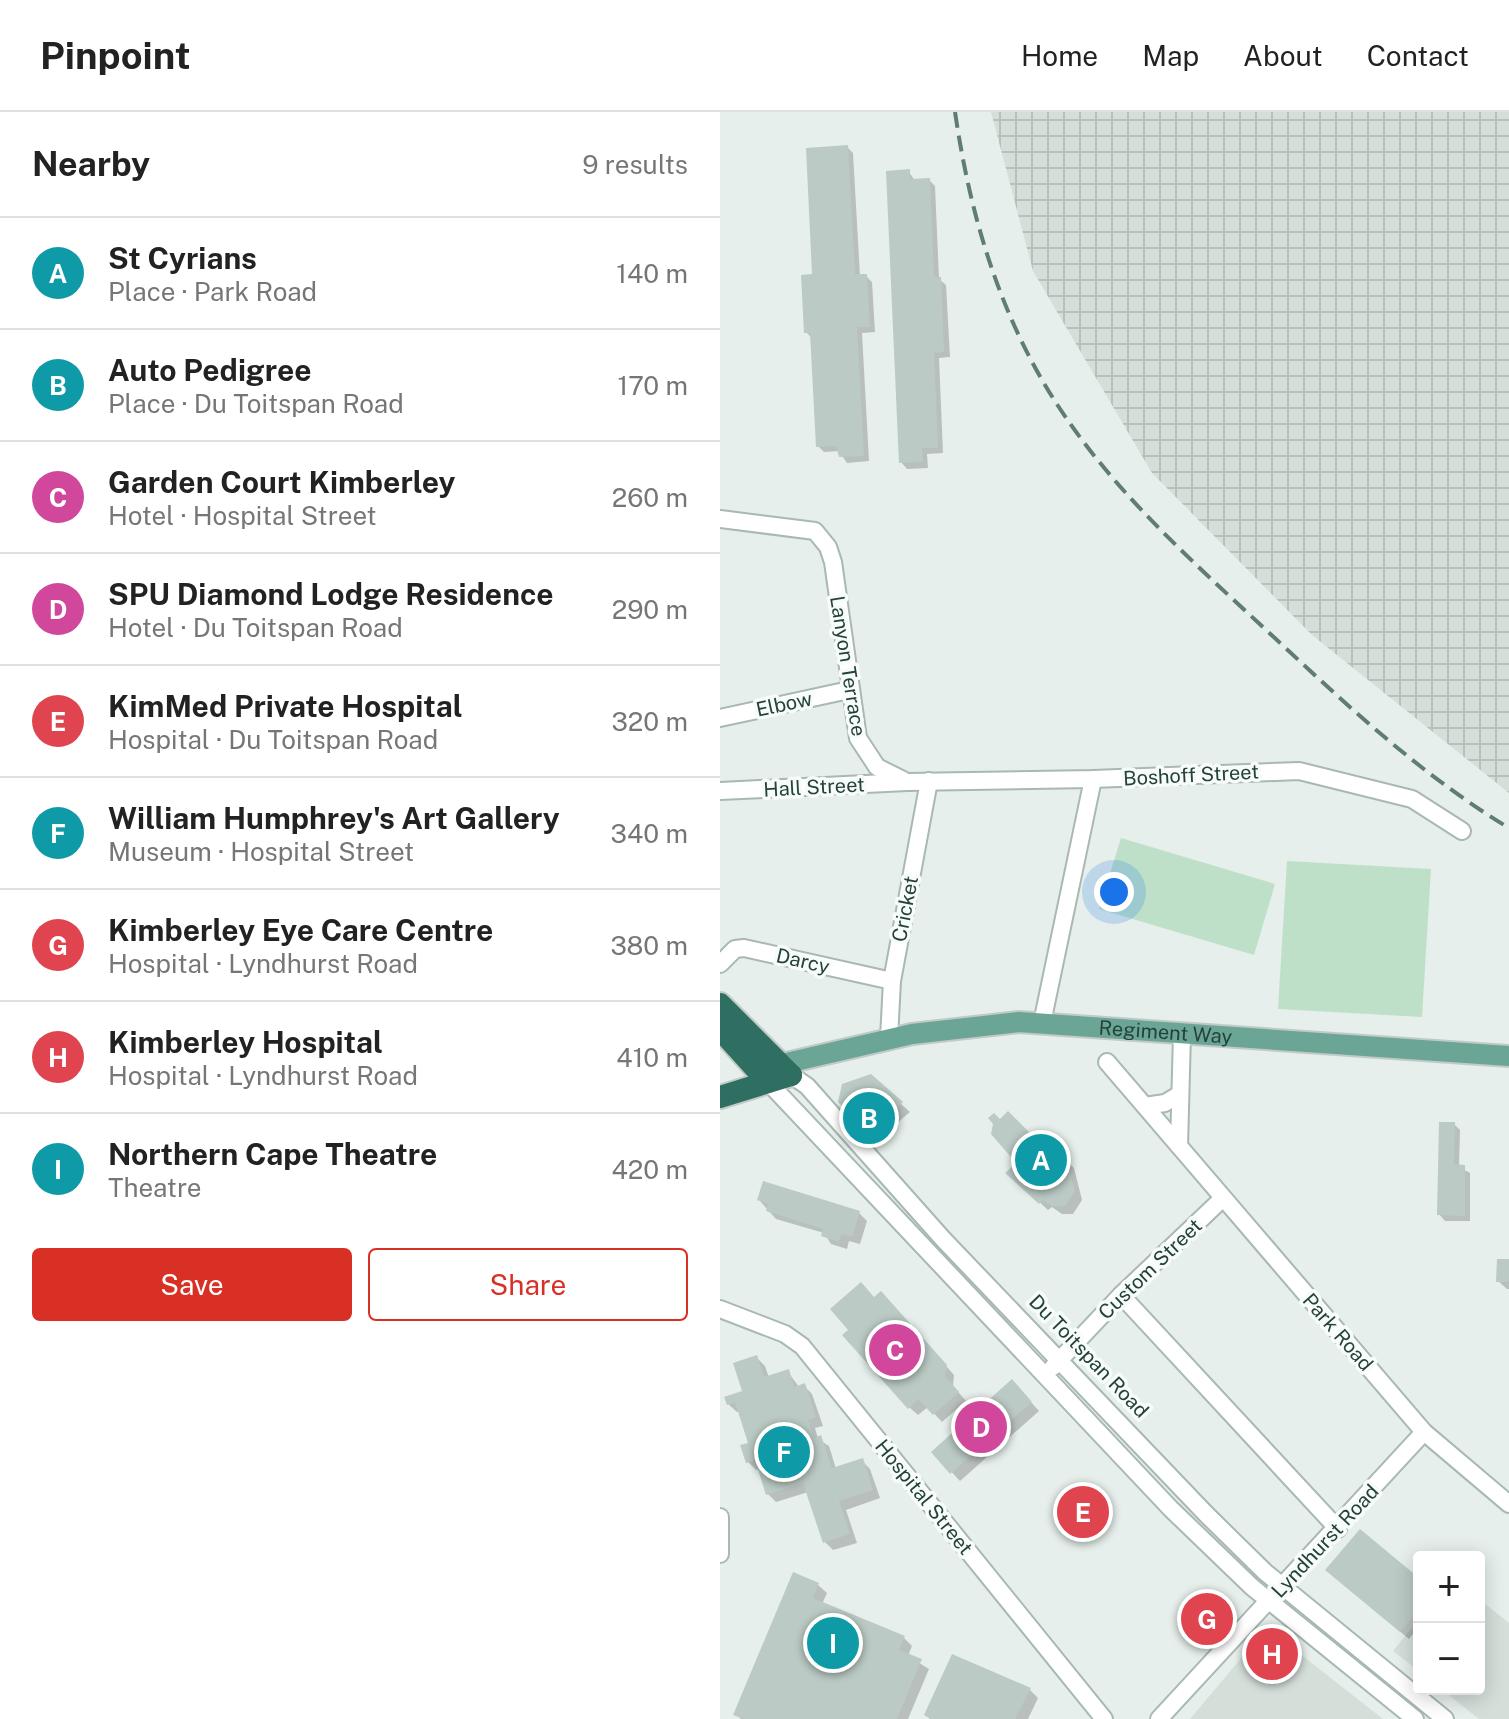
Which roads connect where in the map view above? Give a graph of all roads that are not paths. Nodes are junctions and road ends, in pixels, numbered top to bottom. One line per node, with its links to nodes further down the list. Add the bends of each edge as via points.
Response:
1 (720, 519): 2 (street, Lanyon Terrace, via 815,531 828,547)
2 (849, 690): 3 (street, Elbow); 6 (street, Lanyon Terrace, via 864,752 877,767)
3 (720, 718)
4 (1093, 779): 5 (street, Boshoff Street); 8 (street, Boshoff Street, via 1312,772 1412,799); 12 (street)
5 (929, 781): 6 (street, Boshoff Street); 10 (street, Cricket)
6 (907, 782): 7 (street, Hall Street)
7 (720, 791)
8 (1462, 831)
9 (720, 964): 10 (street, Darcy, via 735,949 744,948)
10 (892, 981): 15 (street, Cricket)
11 (720, 1004): 18 (highway, Du Toitspan Road)
12 (1042, 1023): 14 (main road, Regiment Way); 15 (main road, Regiment Way, via 964,1025)
13 (720, 1029): 18 (highway, Du Toitspan Road)
14 (1182, 1034): 16 (main road, Regiment Way); 20 (street)
15 (889, 1038): 18 (main road, Regiment Way, via 802,1057)
16 (1509, 1056)
17 (1107, 1062): 22 (street, Park Road)
18 (774, 1073): 19 (highway); 21 (highway); 27 (street, Du Toitspan Road, via 807,1086); 28 (street, Du Toitspan Road)
19 (720, 1083)
20 (1180, 1094): 22 (street); 23 (street)
21 (720, 1097)
22 (1145, 1106): 23 (street, Park Road)
23 (1179, 1146): 24 (street, Park Road)
24 (1222, 1199): 25 (street, Custom Street); 29 (street, Park Road)
25 (1121, 1295): 27 (street, Custom Street); 32 (street)
26 (720, 1309): 36 (street, Hospital Street, via 802,1346)
27 (1059, 1359): 28 (street, Custom Street); 34 (street, Du Toitspan Road)
28 (1045, 1375): 35 (street, Du Toitspan Road, via 1171,1509)
29 (1424, 1432): 30 (street, Park Road); 32 (street, Lyndhurst Road)
30 (1509, 1504)
31 (720, 1517): 33 (street)
32 (1338, 1529): 34 (street, Lyndhurst Road)
33 (720, 1554)
34 (1283, 1587): 35 (street, Lyndhurst Road); 39 (street, Du Toitspan Road)
35 (1269, 1601): 37 (street, Lyndhurst Road); 38 (street, Du Toitspan Road)
36 (1104, 1719)
37 (1159, 1719)
38 (1415, 1719)
39 (1445, 1719)

